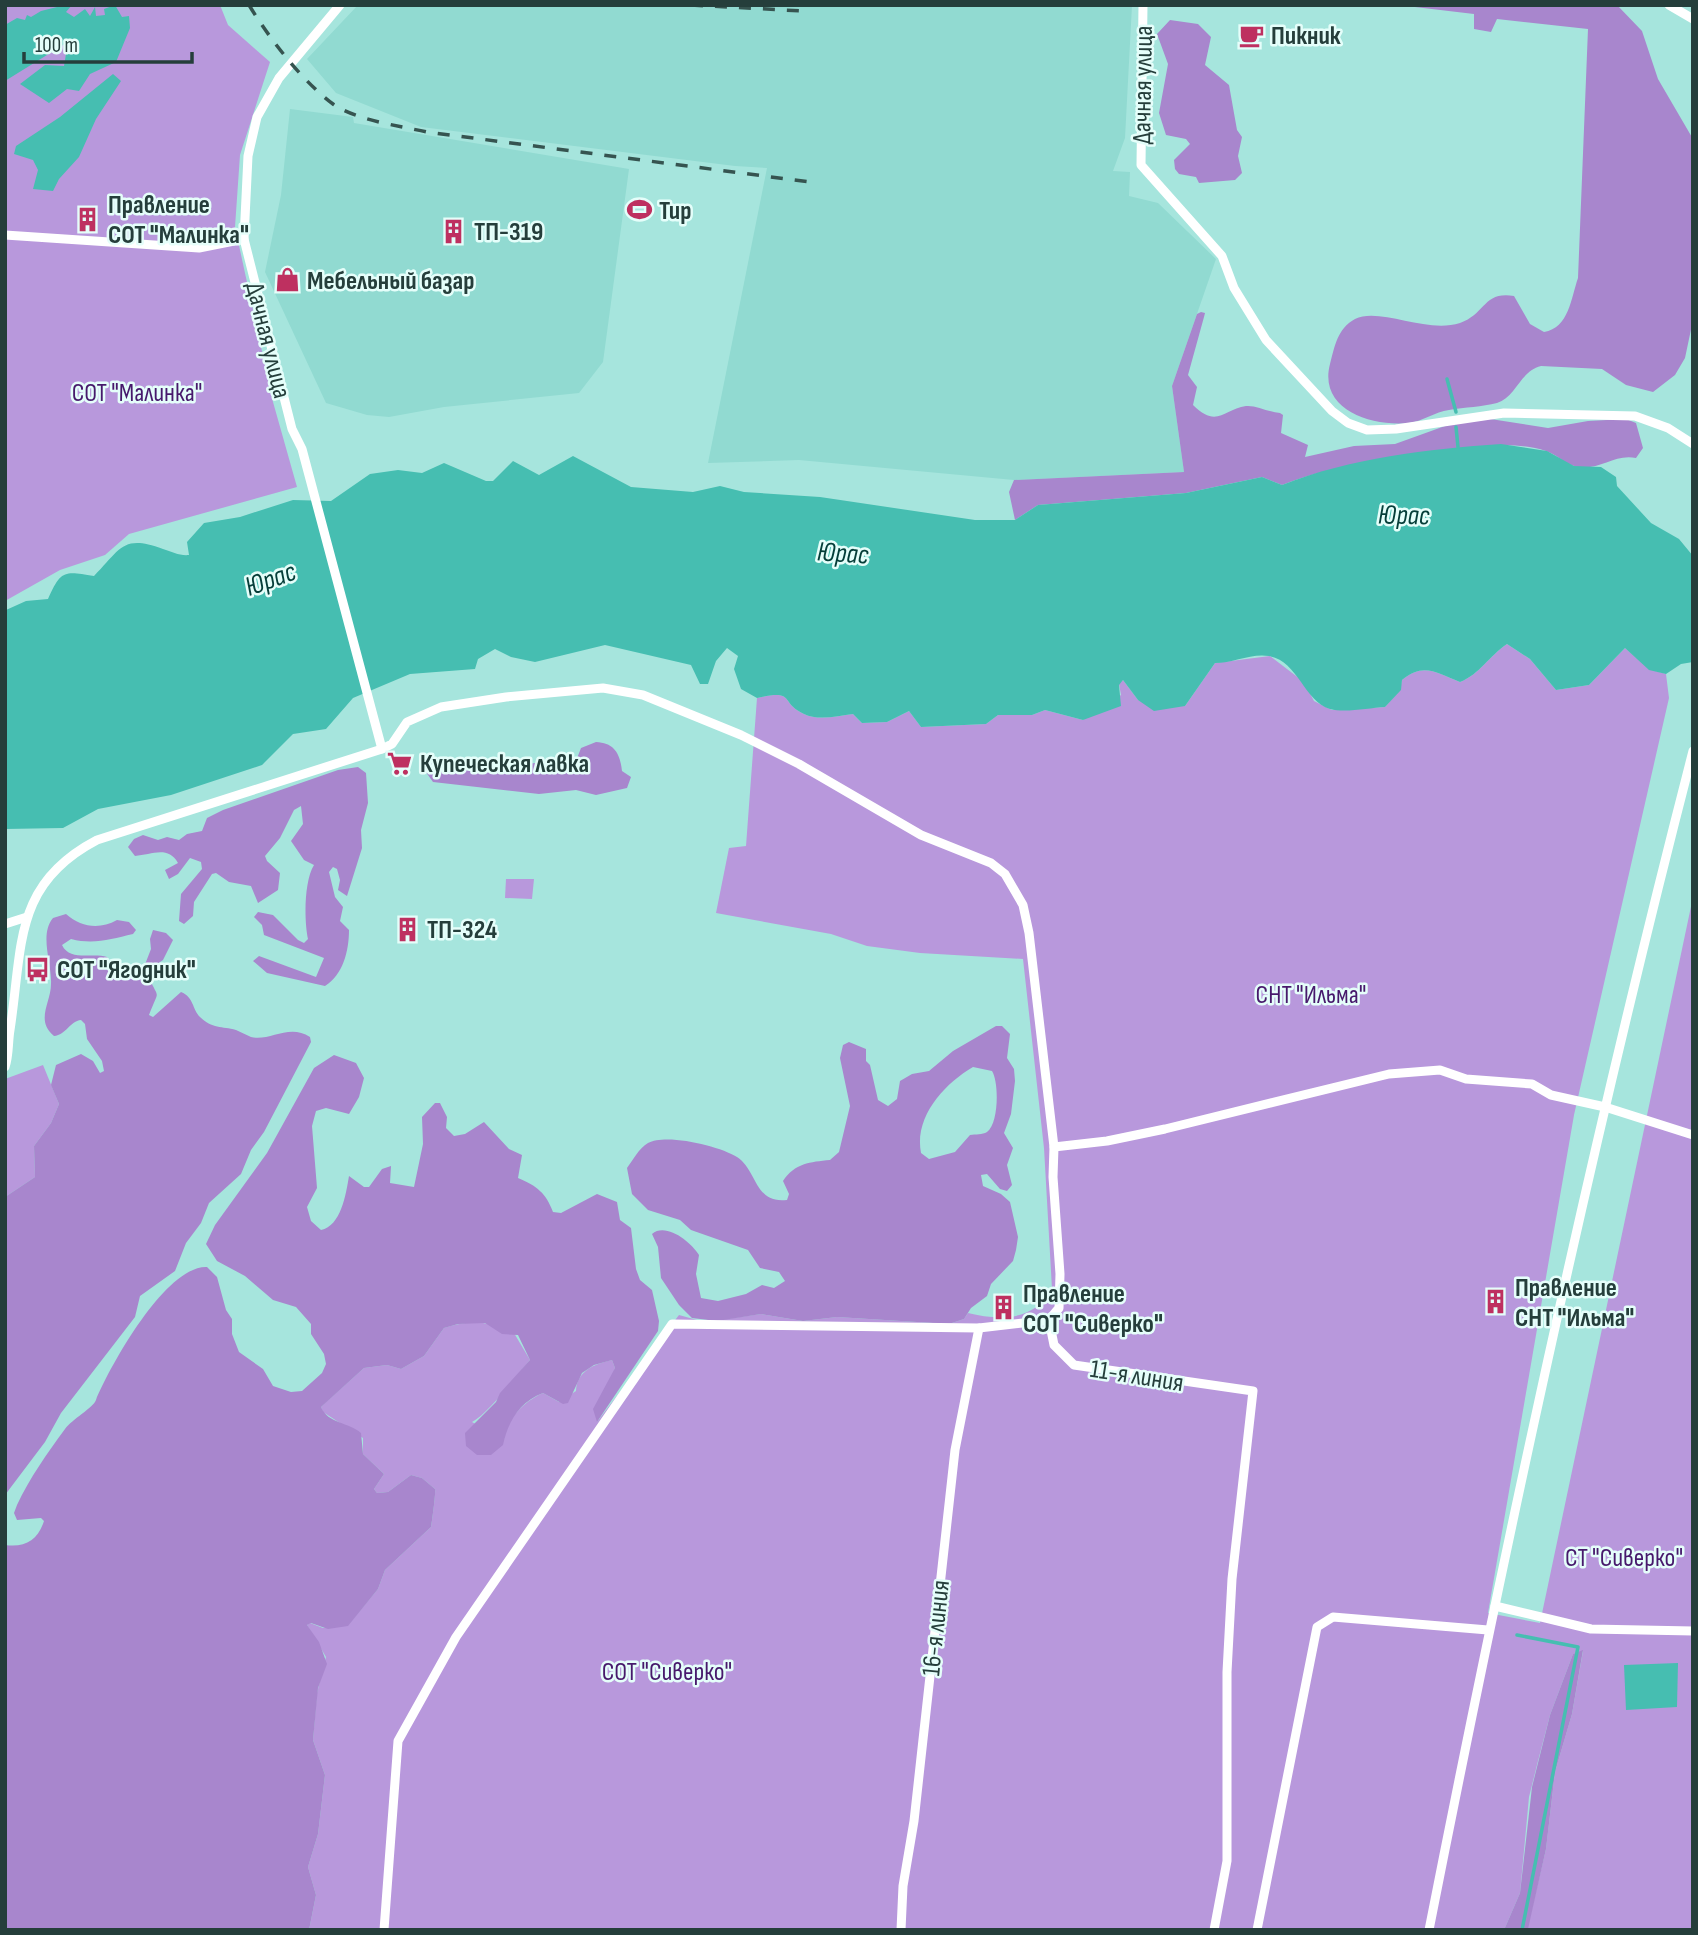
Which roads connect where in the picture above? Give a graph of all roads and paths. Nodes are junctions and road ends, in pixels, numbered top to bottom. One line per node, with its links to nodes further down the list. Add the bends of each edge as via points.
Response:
1 (340, 5): 6 (street, Дачная улица, via 290,61 257,117 248,156)
2 (1143, 5): 7 (street, Дачная улица, via 1140,165 1222,256 1234,288 1266,340 1332,411 1367,430 1504,413 1635,416 1668,428)
3 (1669, 5): 4 (street)
4 (1693, 19)
5 (5, 235): 6 (street, via 199,248)
6 (244, 239): 8 (street, Дачная улица)
7 (1693, 444)
8 (382, 749): 10 (street, via 97,840 54,869 39,887); 15 (street, via 392,744 407,722 441,707 603,688 643,695 741,735 921,835 991,863 1005,874 1026,915)
9 (1693, 751): 13 (street)
10 (27, 917): 11 (street); 12 (street)
11 (5, 924)
12 (5, 1066)
13 (1605, 1107): 14 (street); 15 (street, via 1550,1095 1532,1084 1466,1079 1440,1070 1388,1074 1165,1129); 18 (street)
14 (1693, 1135)
15 (1054, 1147): 16 (street, via 1060,1274 1059,1308)
16 (1049, 1320): 17 (street); 23 (street, 11-я линия, via 1054,1345 1074,1365 1253,1391 1232,1579 1227,1861)
17 (979, 1328): 21 (street, via 672,1324 456,1637 398,1741); 22 (street, 16-я линия, via 955,1450)
18 (1495, 1606): 19 (street); 20 (street, via 1591,1629)
19 (1488, 1630): 24 (street, via 1333,1617 1317,1628); 25 (street)
20 (1693, 1631)
21 (384, 1930)
22 (901, 1930)
23 (1214, 1930)
24 (1257, 1930)
25 (1429, 1930)

